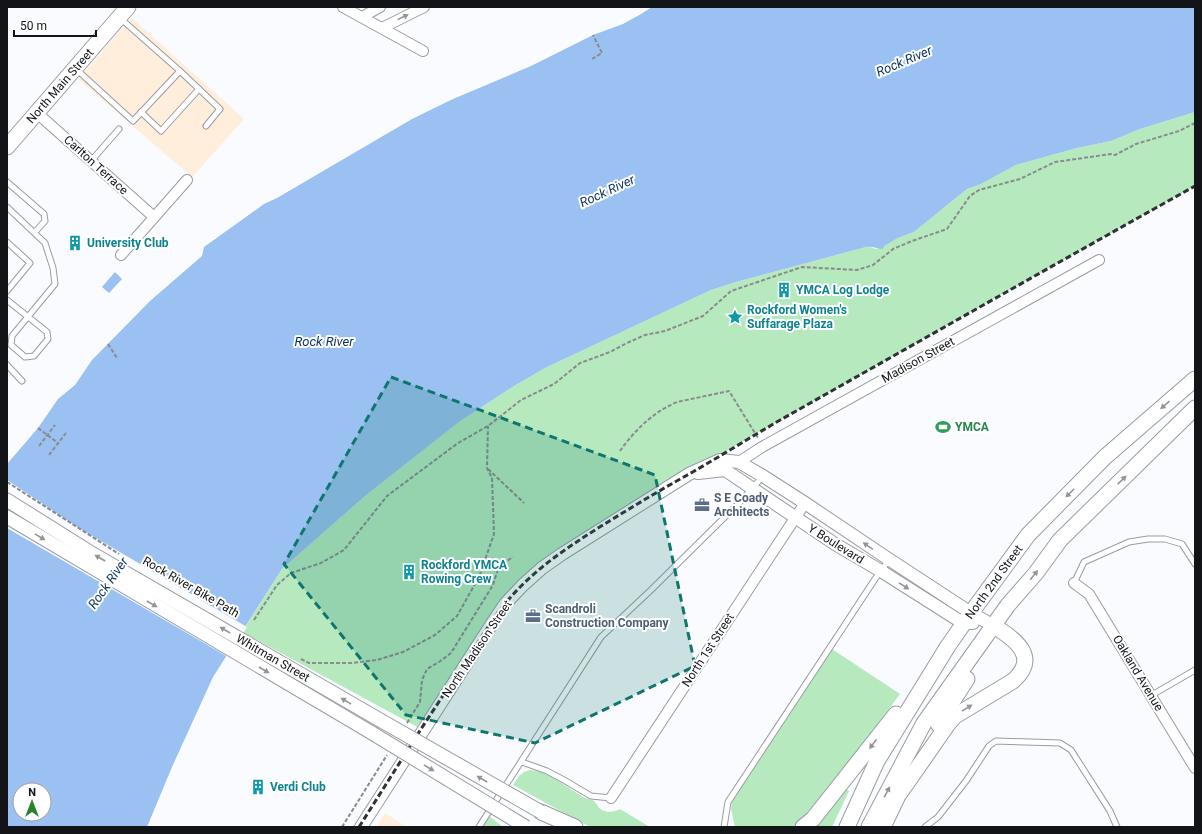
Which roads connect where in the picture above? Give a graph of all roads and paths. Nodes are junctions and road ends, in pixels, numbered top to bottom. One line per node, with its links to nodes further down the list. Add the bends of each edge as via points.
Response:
1 (343, 7): 5 (street)
2 (380, 7): 5 (street)
3 (424, 7): 6 (street, one-way to 3)
4 (123, 12): 10 (main road, North Main Street); 11 (lane)
5 (362, 17): 6 (street)
6 (382, 28): 8 (street)
7 (593, 35): 9 (path, via 602,53)
8 (423, 51)
9 (592, 59)
10 (75, 69): 13 (lane, via 133,121); 14 (main road, North Main Street)
11 (180, 71): 12 (lane); 13 (lane)
12 (199, 89): 13 (lane, via 161,131); 16 (lane, via 220,109)
13 (141, 112)
14 (37, 113): 18 (main road, North Main Street); 19 (street, Carlton Terrace)
15 (1195, 123): 38 (path, via 1179,131 1136,144 1115,155 1055,162 1020,179 979,190 970,196 947,229 893,249 873,265 857,270 802,267 731,291 703,316 645,336 580,363 554,384 521,400)
16 (206, 126)
17 (119, 130): 19 (lane)
18 (7, 147)
19 (91, 161): 23 (street, Carlton Terrace)
20 (187, 180): 23 (street)
21 (7, 182): 24 (lane, via 44,214 45,221)
22 (7, 207): 24 (lane)
23 (154, 217): 26 (street)
24 (35, 232): 30 (lane, via 45,243 55,284)
25 (7, 242): 28 (lane, via 30,263)
26 (121, 255)
27 (1099, 260): 44 (street, Madison Street)
28 (7, 291)
29 (7, 300): 30 (lane)
30 (28, 316): 30 (lane, via 47,332 48,339 34,356 25,357 11,345 12,336)
31 (108, 344): 32 (path)
32 (117, 358)
33 (7, 365): 35 (lane)
34 (1195, 379): 65 (main road, North 2nd Street, one-way to 65, via 1105,457 1028,535)
35 (22, 381)
36 (1195, 408): 65 (main road, North 2nd Street, one-way to 36, via 1008,605 1060,540)
37 (55, 425): 41 (path)
38 (488, 426): 48 (path); 64 (path, via 458,443 387,496 344,550 321,563 291,573 276,585)
39 (38, 428): 41 (path)
40 (66, 433): 42 (path)
41 (47, 435): 42 (path); 43 (path)
42 (58, 443): 46 (path)
43 (39, 446)
44 (762, 447): 45 (path, via 729,392 668,406 642,424); 47 (street, Madison Street)
45 (620, 451)
46 (49, 454)
47 (739, 462): 49 (street, North Madison Street, via 720,460); 50 (street, Y Boulevard)
48 (487, 468): 54 (path); 67 (path, via 492,478 494,534 479,577 457,616 435,635 403,652 377,660 309,663)
49 (689, 474): 52 (street, Y Boulevard, via 725,470); 78 (street, North Madison Street, via 580,541 542,568 506,603)
50 (763, 476): 52 (lane); 55 (street, Y Boulevard)
51 (7, 482): 58 (path)
52 (751, 489): 57 (street, Y Boulevard); 72 (lane, via 601,637)
53 (7, 500): 76 (main road, Whitman Street, one-way to 53, bridge, via 94,554)
54 (524, 503)
55 (805, 503): 57 (street, North 1st Street); 60 (street, Y Boulevard, one-way to 55)
56 (7, 517): 80 (main road, Whitman Street, one-way to 80, bridge)
57 (795, 518): 62 (street, Y Boulevard); 75 (street, North 1st Street)
58 (120, 554)
59 (513, 557): 70 (path, via 499,566 493,584 450,653 426,670 422,680 420,702)
60 (889, 560): 62 (lane); 65 (street, Y Boulevard)
61 (1195, 564): 63 (lane, via 1182,544 1165,539 1148,539 1128,542 1084,562)
62 (881, 571): 65 (street, Y Boulevard, one-way to 65); 83 (lane, via 728,802)
63 (1074, 582): 69 (street, Oakland Avenue, via 1089,594)
64 (254, 620)
65 (978, 621): 66 (main road, North 2nd Street); 74 (main road, via 985,651 912,766); 74 (main road, one-way to 65, via 955,716 1013,681 1023,669 1025,660 1019,644 1009,635); 86 (main road, North 2nd Street, one-way to 65)
66 (948, 646): 84 (main road, one-way to 84, via 813,819); 85 (main road, North 2nd Street, via 877,761)
67 (296, 657)
68 (1195, 670): 69 (lane)
69 (1152, 695): 73 (street, Oakland Avenue)
70 (403, 729)
71 (391, 749): 77 (path)
72 (522, 762): 75 (lane, via 559,777 591,796); 79 (lane)
73 (1195, 768)
74 (900, 793): 87 (main road)
75 (611, 798)
76 (540, 812): 81 (main road, Whitman Street); 82 (main road)
77 (342, 827)
78 (361, 827)
79 (479, 827)
80 (526, 827)
81 (560, 827)
82 (575, 827)
83 (724, 827)
84 (803, 827)
85 (847, 827)
86 (869, 827)
87 (883, 827)
88 (924, 827): 89 (lane, via 938,817 989,746 996,741 1060,743 1071,750 1110,811)
89 (1117, 827)

